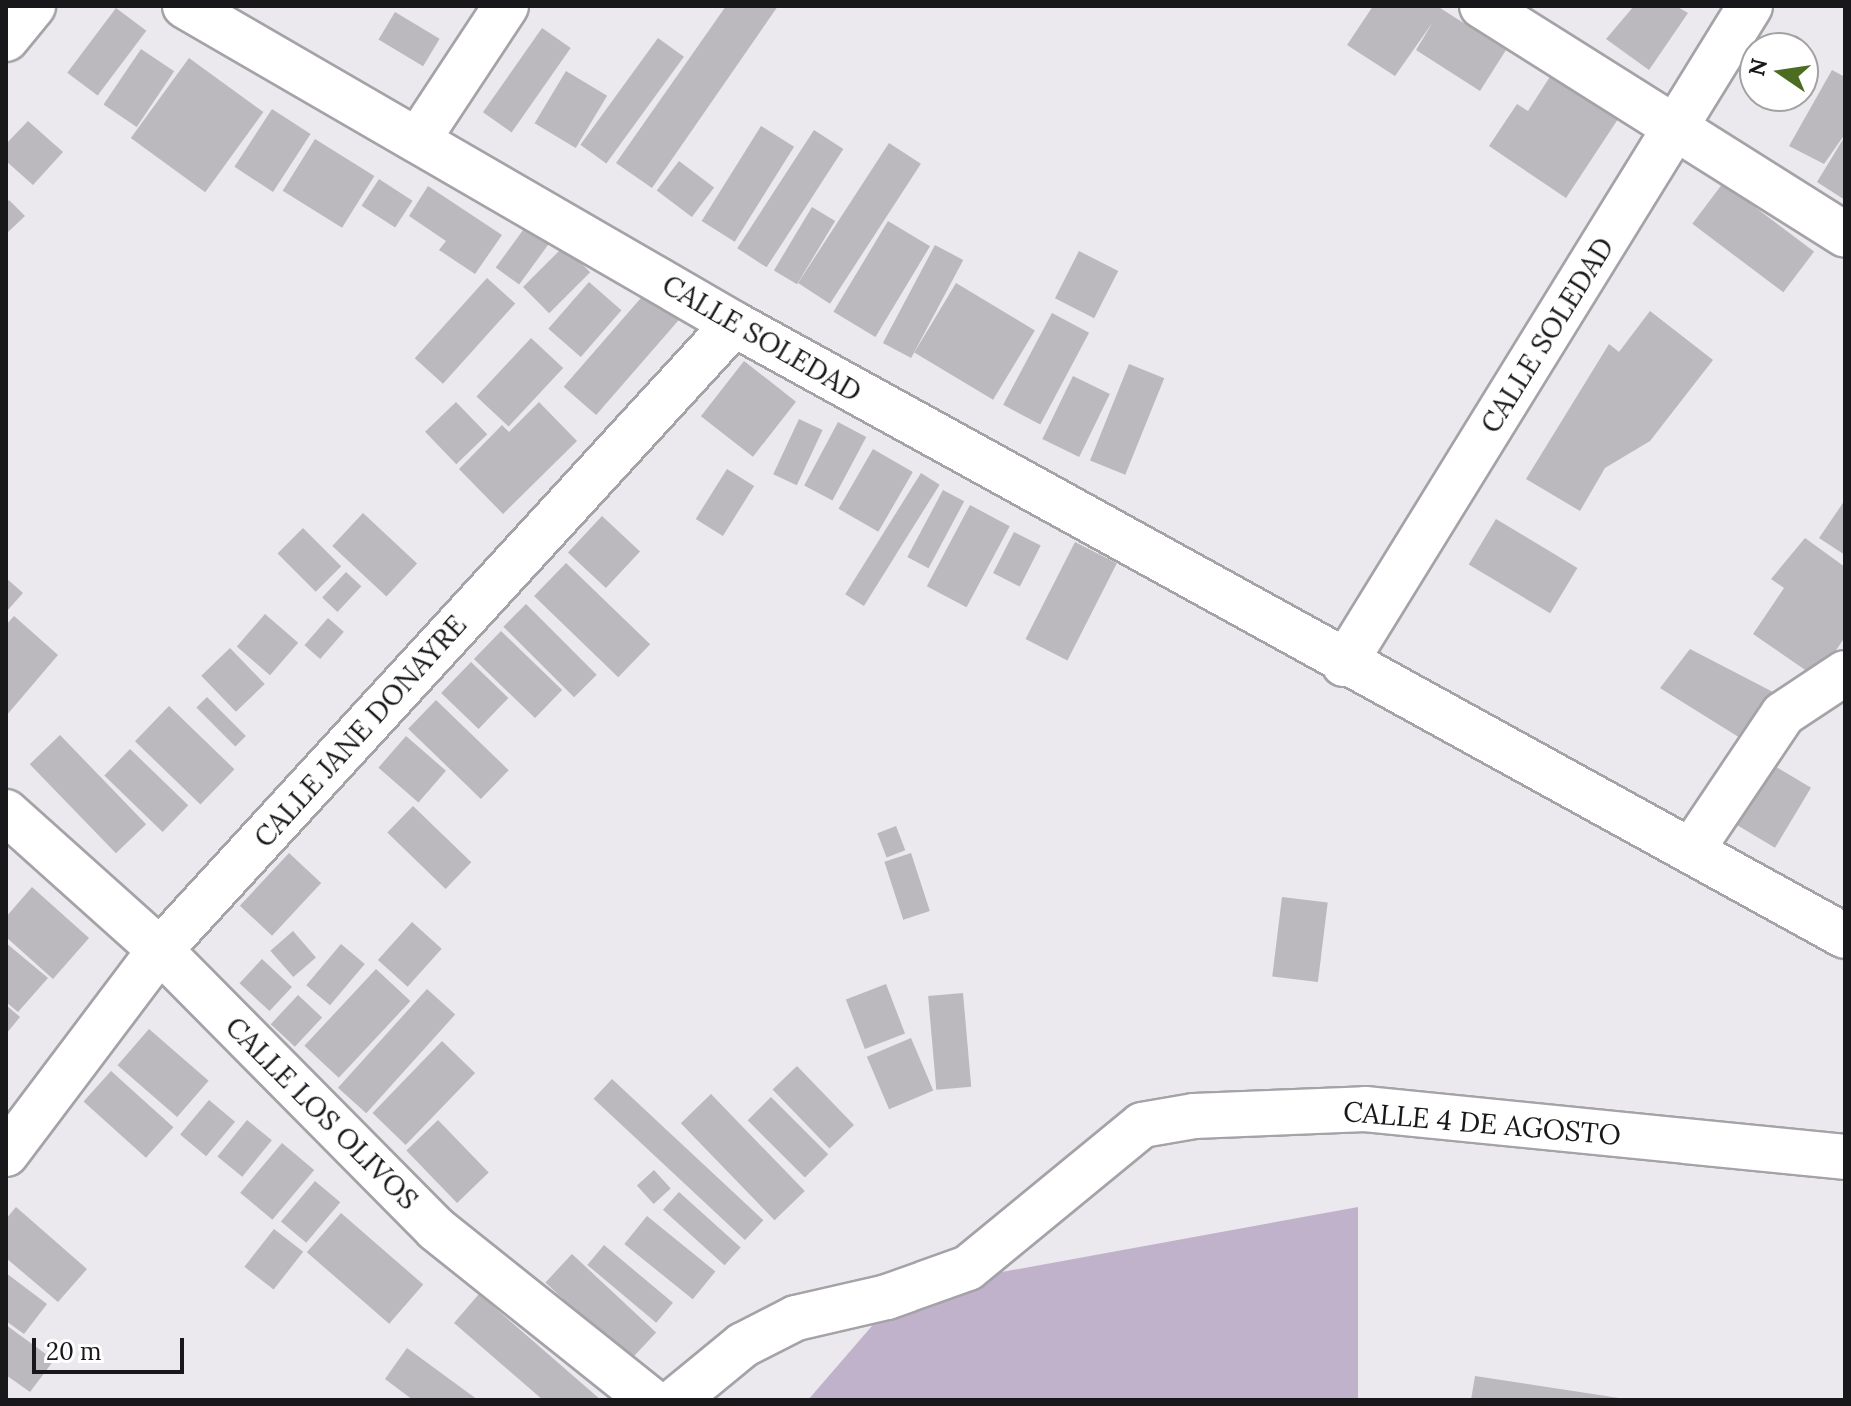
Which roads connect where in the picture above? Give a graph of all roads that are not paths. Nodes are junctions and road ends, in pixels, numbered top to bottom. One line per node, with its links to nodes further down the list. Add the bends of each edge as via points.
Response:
1 (33, 6): 6 (street)
2 (185, 6): 8 (street, CALLE SOLEDAD)
3 (506, 6): 8 (street)
4 (1482, 6): 7 (street)
5 (1750, 6): 7 (street, CALLE SOLEDAD)
6 (6, 39)
7 (1677, 125): 9 (street); 11 (street, CALLE SOLEDAD)
8 (419, 138): 10 (street, CALLE SOLEDAD)
9 (1845, 235)
10 (734, 324): 11 (street, CALLE SOLEDAD); 16 (street, CALLE JANE DONAYRE)
11 (1344, 664): 14 (street, CALLE SOLEDAD)
12 (1845, 673): 14 (street, via 1783,714)
13 (6, 812): 16 (street, CALLE LOS OLIVOS)
14 (1693, 848): 15 (street, CALLE SOLEDAD)
15 (1845, 936)
16 (160, 950): 17 (street, CALLE JANE DONAYRE); 19 (street, CALLE LOS OLIVOS, via 436,1229)
17 (6, 1154)
18 (1845, 1157): 20 (street, CALLE 4 DE AGOSTO, via 1365,1109 1194,1116 1142,1125 968,1268 887,1297 796,1318 743,1345)
19 (650, 1400)
20 (676, 1400)

